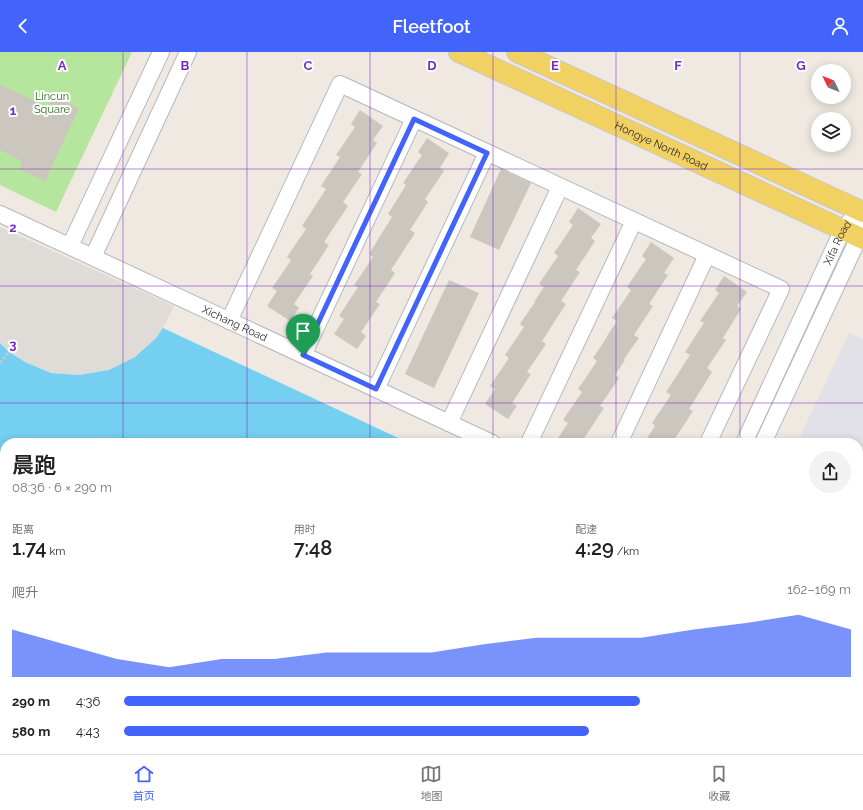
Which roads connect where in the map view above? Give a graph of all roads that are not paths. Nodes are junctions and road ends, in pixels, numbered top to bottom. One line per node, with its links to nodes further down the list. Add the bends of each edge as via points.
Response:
1 (161, 52): 12 (street)
2 (188, 52): 14 (street)
3 (459, 52): 11 (main road, Hongye North Road)
4 (517, 52): 8 (main road)
5 (414, 119): 6 (street); 15 (street, via 340,84); 16 (street)
6 (487, 153): 7 (street); 17 (street)
7 (560, 187): 10 (street); 18 (street)
8 (861, 211): 11 (street, Xifa Road)
9 (0, 214): 12 (street, Xichang Road)
10 (634, 221): 13 (street); 20 (street)
11 (855, 235): 23 (street, Xifa Road); 24 (street, Xifa Road)
12 (70, 246): 14 (street, Xichang Road)
13 (707, 255): 21 (street); 22 (street, via 781,289)
14 (93, 257): 15 (street, Xichang Road)
15 (229, 320): 16 (street, Xichang Road)
16 (303, 355): 17 (street, Xichang Road)
17 (376, 389): 18 (street, Xichang Road)
18 (449, 423): 19 (street, Xichang Road)
19 (481, 438)
20 (531, 438)
21 (621, 438)
22 (710, 438)
23 (747, 438)
24 (765, 438)

